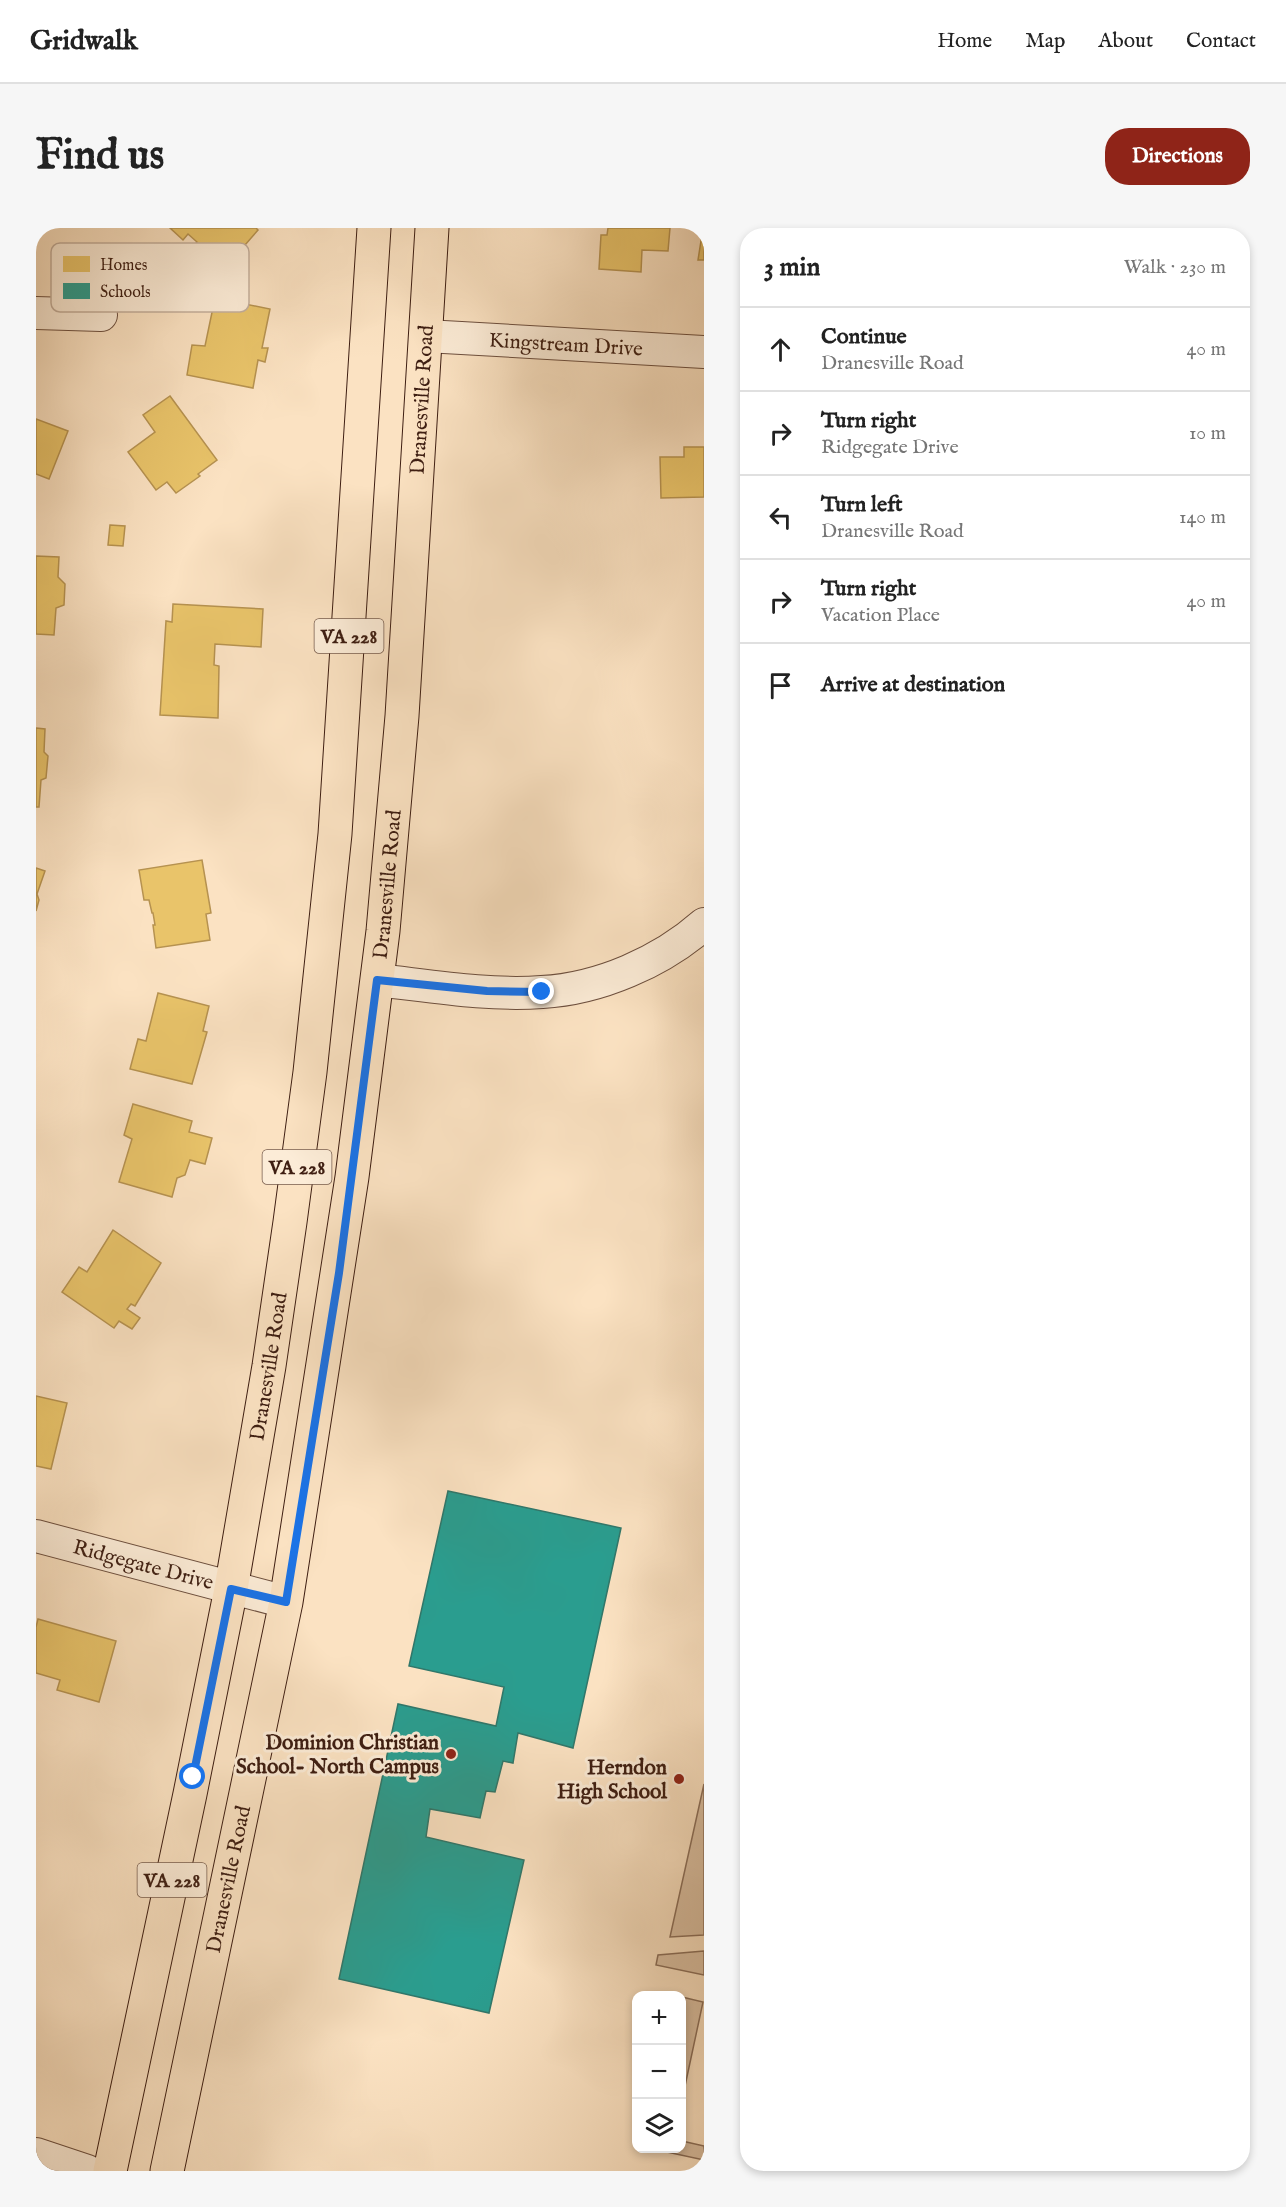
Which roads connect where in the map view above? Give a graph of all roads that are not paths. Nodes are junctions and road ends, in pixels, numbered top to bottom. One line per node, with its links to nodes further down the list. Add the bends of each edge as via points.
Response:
1 (374, 228): 10 (main road, Dranesville Road / VA 228, via 333,855 290,1222)
2 (432, 228): 5 (main road, Dranesville Road / VA 228)
3 (36, 313): 4 (street)
4 (101, 315)
5 (426, 336): 6 (street, Kingstream Drive); 8 (main road, Dranesville Road / VA 228, via 403,704)
6 (704, 352)
7 (704, 924): 8 (street, via 688,938 641,965 593,983 542,992)
8 (377, 980): 11 (main road, Dranesville Road / VA 228, via 339,1273)
9 (36, 1536): 10 (street, Ridgegate Drive)
10 (231, 1589): 11 (street, Ridgegate Drive); 14 (main road, Dranesville Road / VA 228)
11 (286, 1602): 15 (main road, Dranesville Road / VA 228)
12 (36, 2154): 13 (street)
13 (87, 2171)
14 (110, 2171)
15 (166, 2171)

